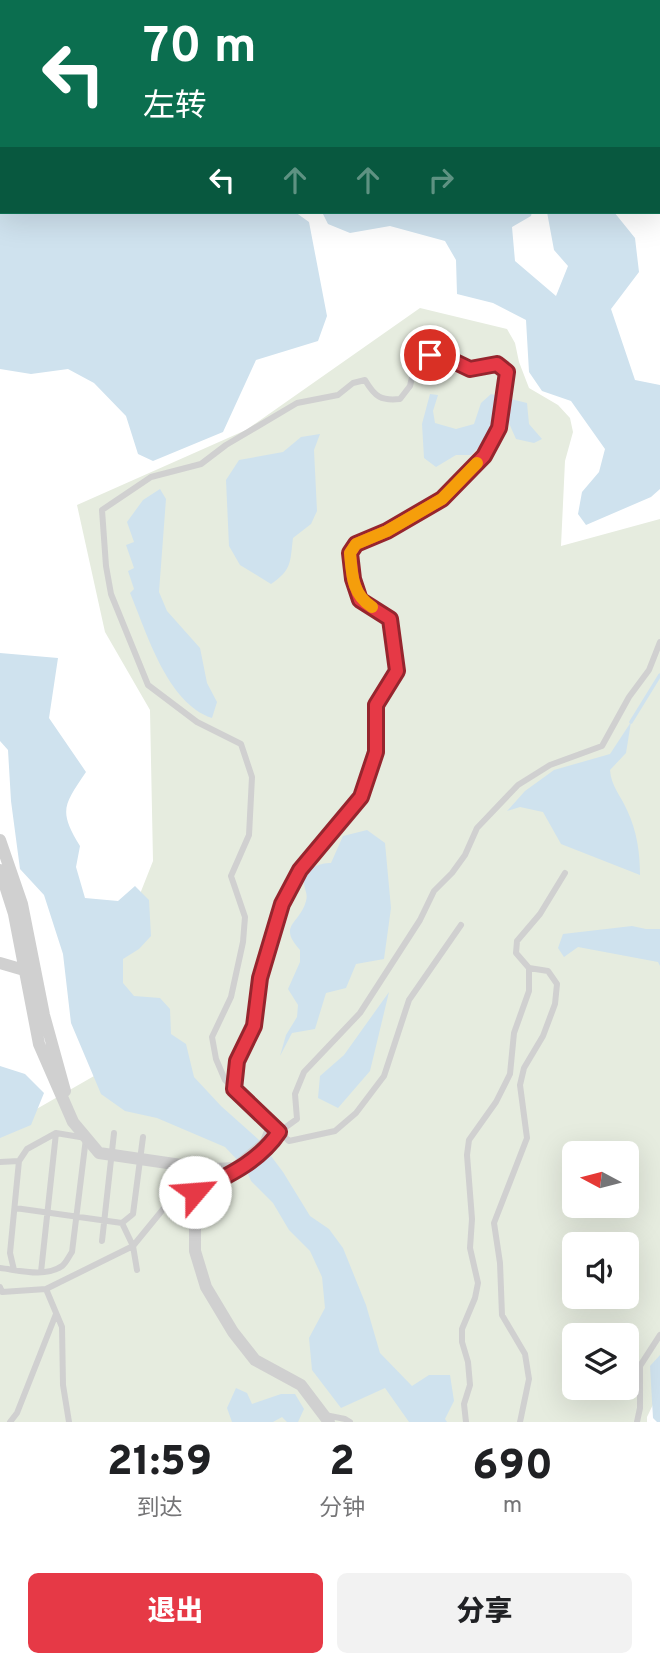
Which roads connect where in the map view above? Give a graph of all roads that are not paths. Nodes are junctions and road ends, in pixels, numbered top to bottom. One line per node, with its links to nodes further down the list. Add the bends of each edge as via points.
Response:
1 (660, 642): 11 (lane, via 649,670 602,746 550,765 518,785 477,828 360,1013 304,1072 295,1094 297,1119)
2 (0, 840): 7 (street, via 22,904)
3 (0, 870): 7 (street)
4 (565, 873): 8 (lane, via 540,914 517,940 516,953)
5 (461, 925): 11 (lane, via 410,1000 384,1076 356,1113 335,1130 289,1141)
6 (0, 963): 7 (street)
7 (30, 968): 15 (street, via 39,1044 73,1122)
8 (529, 968): 45 (lane, via 529,990 514,1033 510,1074 469,1140 470,1248 478,1283 462,1329 470,1385 464,1404); 46 (lane, via 548,971 557,984 555,1004 524,1068 520,1085 527,1138 494,1223 502,1315 525,1354 529,1379)
9 (234, 1089): 9 (lane, via 237,1061 254,1026 260,978 282,904 300,870 361,797 376,752 376,705 397,671 390,619 360,600 350,553 356,544 442,499 484,456 499,428 505,392 507,372 497,364 470,369 430,355 416,360 410,386 400,400 374,396 365,380 338,395 297,403 201,464 151,477 102,510 111,594 148,685 197,722 241,744 251,778 249,835 231,876 245,917 243,942 231,997 212,1037 216,1059); 10 (lane)
10 (270, 1124): 11 (lane); 16 (lane)
11 (279, 1132): 16 (lane)
12 (56, 1133): 15 (lane); 19 (lane, via 27,1149); 25 (lane)
13 (114, 1133): 17 (lane)
14 (143, 1137): 18 (lane)
15 (86, 1138): 17 (street, via 99,1153); 26 (lane)
16 (266, 1144): 22 (lane)
17 (112, 1154): 18 (street); 27 (lane)
18 (140, 1159): 21 (street); 28 (lane, via 133,1214)
19 (19, 1161): 20 (lane); 24 (lane)
20 (0, 1162)
21 (195, 1167): 22 (lane); 23 (street)
22 (237, 1167): 23 (lane)
23 (195, 1192): 30 (lane, via 169,1202); 41 (street, via 195,1251 206,1287 255,1360 301,1385)
24 (15, 1208): 25 (lane); 32 (lane)
25 (46, 1212): 26 (lane); 36 (lane)
26 (76, 1217): 27 (lane); 36 (lane, via 72,1252 61,1267)
27 (104, 1220): 28 (lane); 29 (lane)
28 (122, 1223): 30 (lane)
29 (102, 1241)
30 (133, 1246): 35 (lane); 37 (lane)
31 (0, 1250): 32 (lane)
32 (10, 1252): 34 (lane)
33 (0, 1268): 34 (lane)
34 (14, 1270): 36 (lane)
35 (137, 1270)
36 (41, 1272)
37 (46, 1289): 38 (lane); 39 (lane)
38 (1, 1290)
39 (56, 1314): 42 (lane); 43 (lane, via 62,1327)
40 (660, 1335): 47 (lane, via 640,1366)
41 (327, 1418): 44 (lane)
42 (10, 1422)
43 (69, 1422)
44 (350, 1422)
45 (466, 1422)
46 (520, 1422)
47 (637, 1422)

